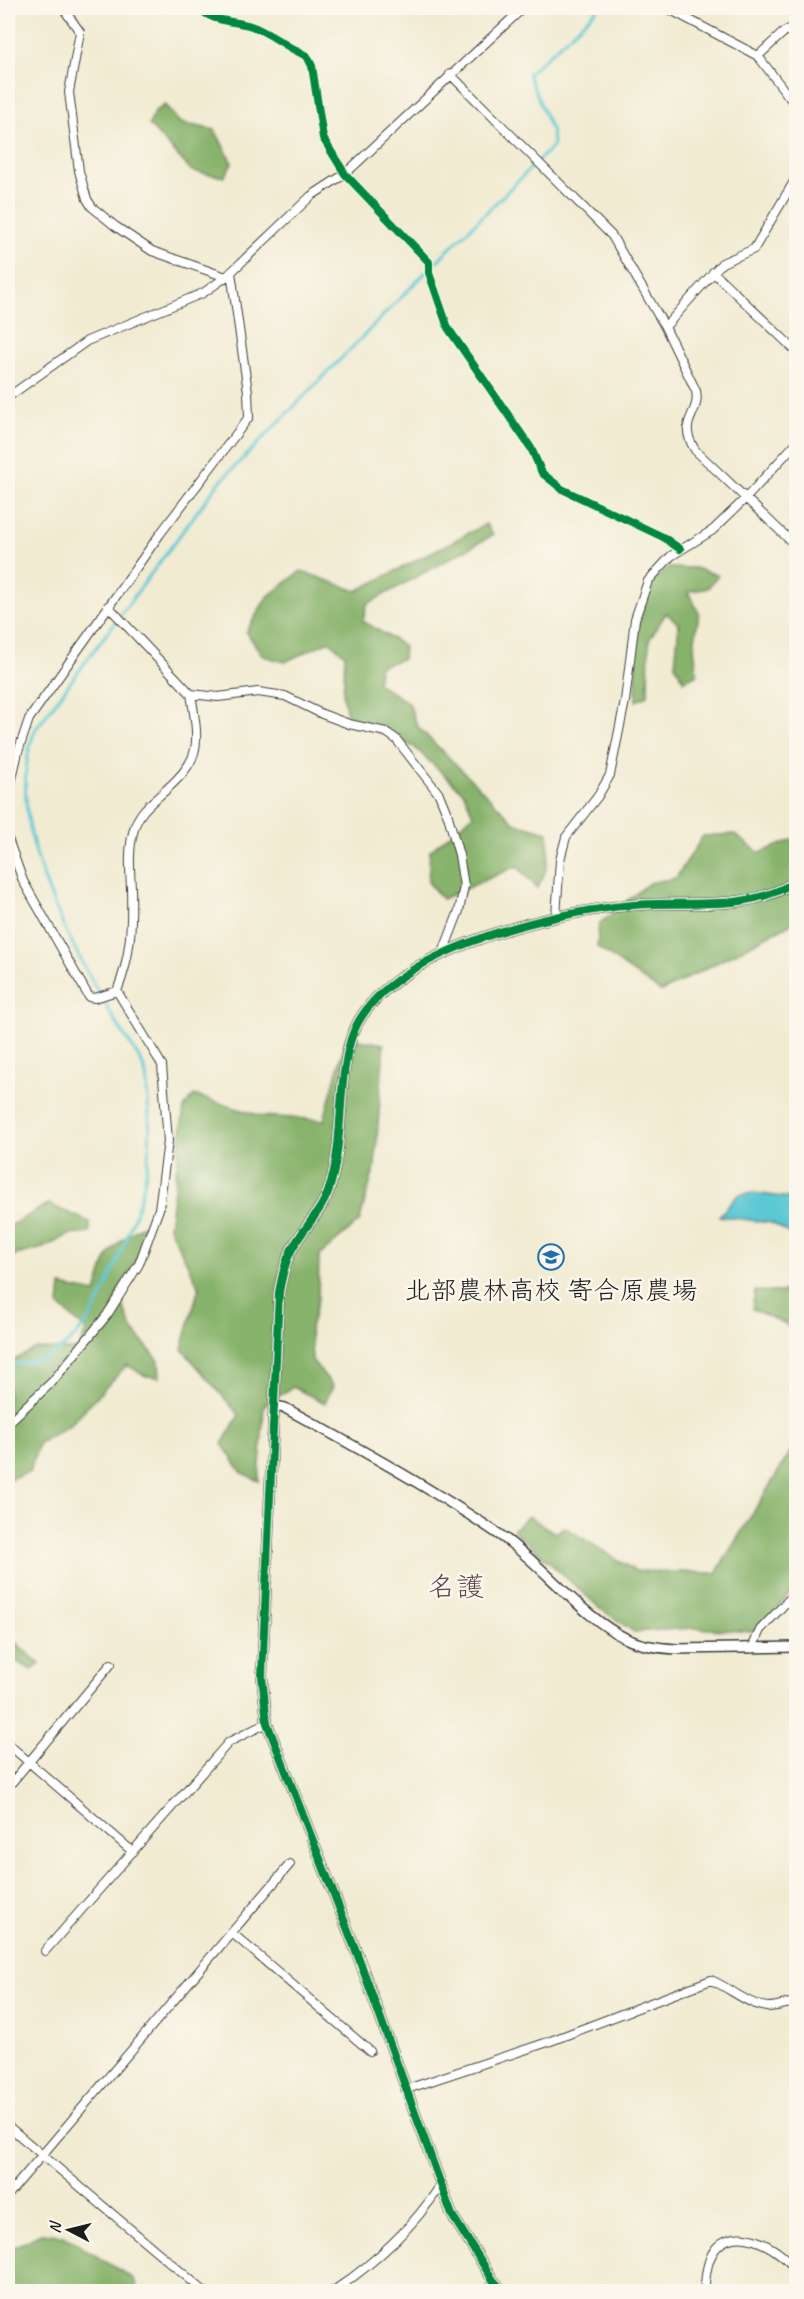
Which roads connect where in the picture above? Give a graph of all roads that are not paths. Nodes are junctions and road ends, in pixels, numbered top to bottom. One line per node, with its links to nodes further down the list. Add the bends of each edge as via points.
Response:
1 (63, 8): 12 (street, via 80,32 69,92 79,171 87,199 146,248)
2 (200, 8): 9 (street, via 206,15 259,30 307,56 323,138)
3 (523, 8): 7 (street)
4 (667, 8): 6 (street)
5 (796, 27): 6 (street, via 785,31)
6 (758, 56): 8 (street)
7 (450, 74): 9 (street); 13 (street, via 612,236)
8 (796, 106)
9 (345, 174): 12 (street, via 311,195); 19 (street, via 429,262 429,273 448,328 531,448 543,473 562,489)
10 (796, 178): 11 (street, via 754,249 722,263)
11 (713, 272): 13 (street); 14 (street)
12 (228, 275): 15 (street, via 203,293 87,341); 20 (street, via 249,417)
13 (665, 327): 17 (street, via 696,391 687,424 688,437 695,450)
14 (796, 351)
15 (8, 397)
16 (796, 443): 17 (street)
17 (746, 498): 18 (street); 19 (street, via 713,530)
18 (796, 546)
19 (680, 549): 25 (street, via 661,564 641,595 616,752 606,784 566,837 560,860)
20 (108, 606): 21 (street); 22 (street, via 29,719)
21 (191, 694): 26 (street, via 285,696 322,714 386,732 396,739 439,794 459,855 464,886); 27 (street, via 197,734 195,756 181,777 138,817 133,832 129,861 131,947)
22 (8, 796)
23 (8, 838): 27 (street, via 23,881 89,997)
24 (796, 880): 25 (street, via 786,888 753,898 716,904 632,905)
25 (556, 916): 26 (street, via 477,939)
26 (442, 954): 28 (street, via 398,981 364,1010 350,1041 331,1183 320,1211 292,1250 279,1292)
27 (117, 991): 29 (street, via 162,1065 168,1140 159,1209 139,1264 107,1315 52,1382)
28 (275, 1406): 32 (street, via 363,1450 457,1506 503,1537 595,1617 627,1639 657,1647); 34 (street, via 262,1676)
29 (8, 1423)
30 (796, 1592): 32 (street, via 760,1630)
31 (796, 1647): 32 (street)
32 (752, 1648)
33 (111, 1664): 36 (street)
34 (267, 1723): 38 (street, via 230,1742); 44 (street)
35 (8, 1744): 36 (street)
36 (28, 1761): 37 (street); 38 (street)
37 (8, 1787)
38 (133, 1852): 41 (street)
39 (290, 1864): 40 (street)
40 (232, 1933): 43 (street); 46 (street)
41 (45, 1952)
42 (796, 2002): 44 (street, via 770,2007 756,2004 711,1980 548,2042)
43 (370, 2051)
44 (407, 2089): 47 (street)
45 (8, 2126): 46 (street)
46 (42, 2154): 48 (street); 50 (street)
47 (441, 2186): 51 (street, via 424,2211 370,2266); 52 (street, via 452,2215)
48 (8, 2194)
49 (796, 2271): 53 (street, via 781,2253 757,2241 737,2238 716,2248 708,2262)
50 (205, 2292)
51 (332, 2292)
52 (504, 2292)
53 (704, 2292)

